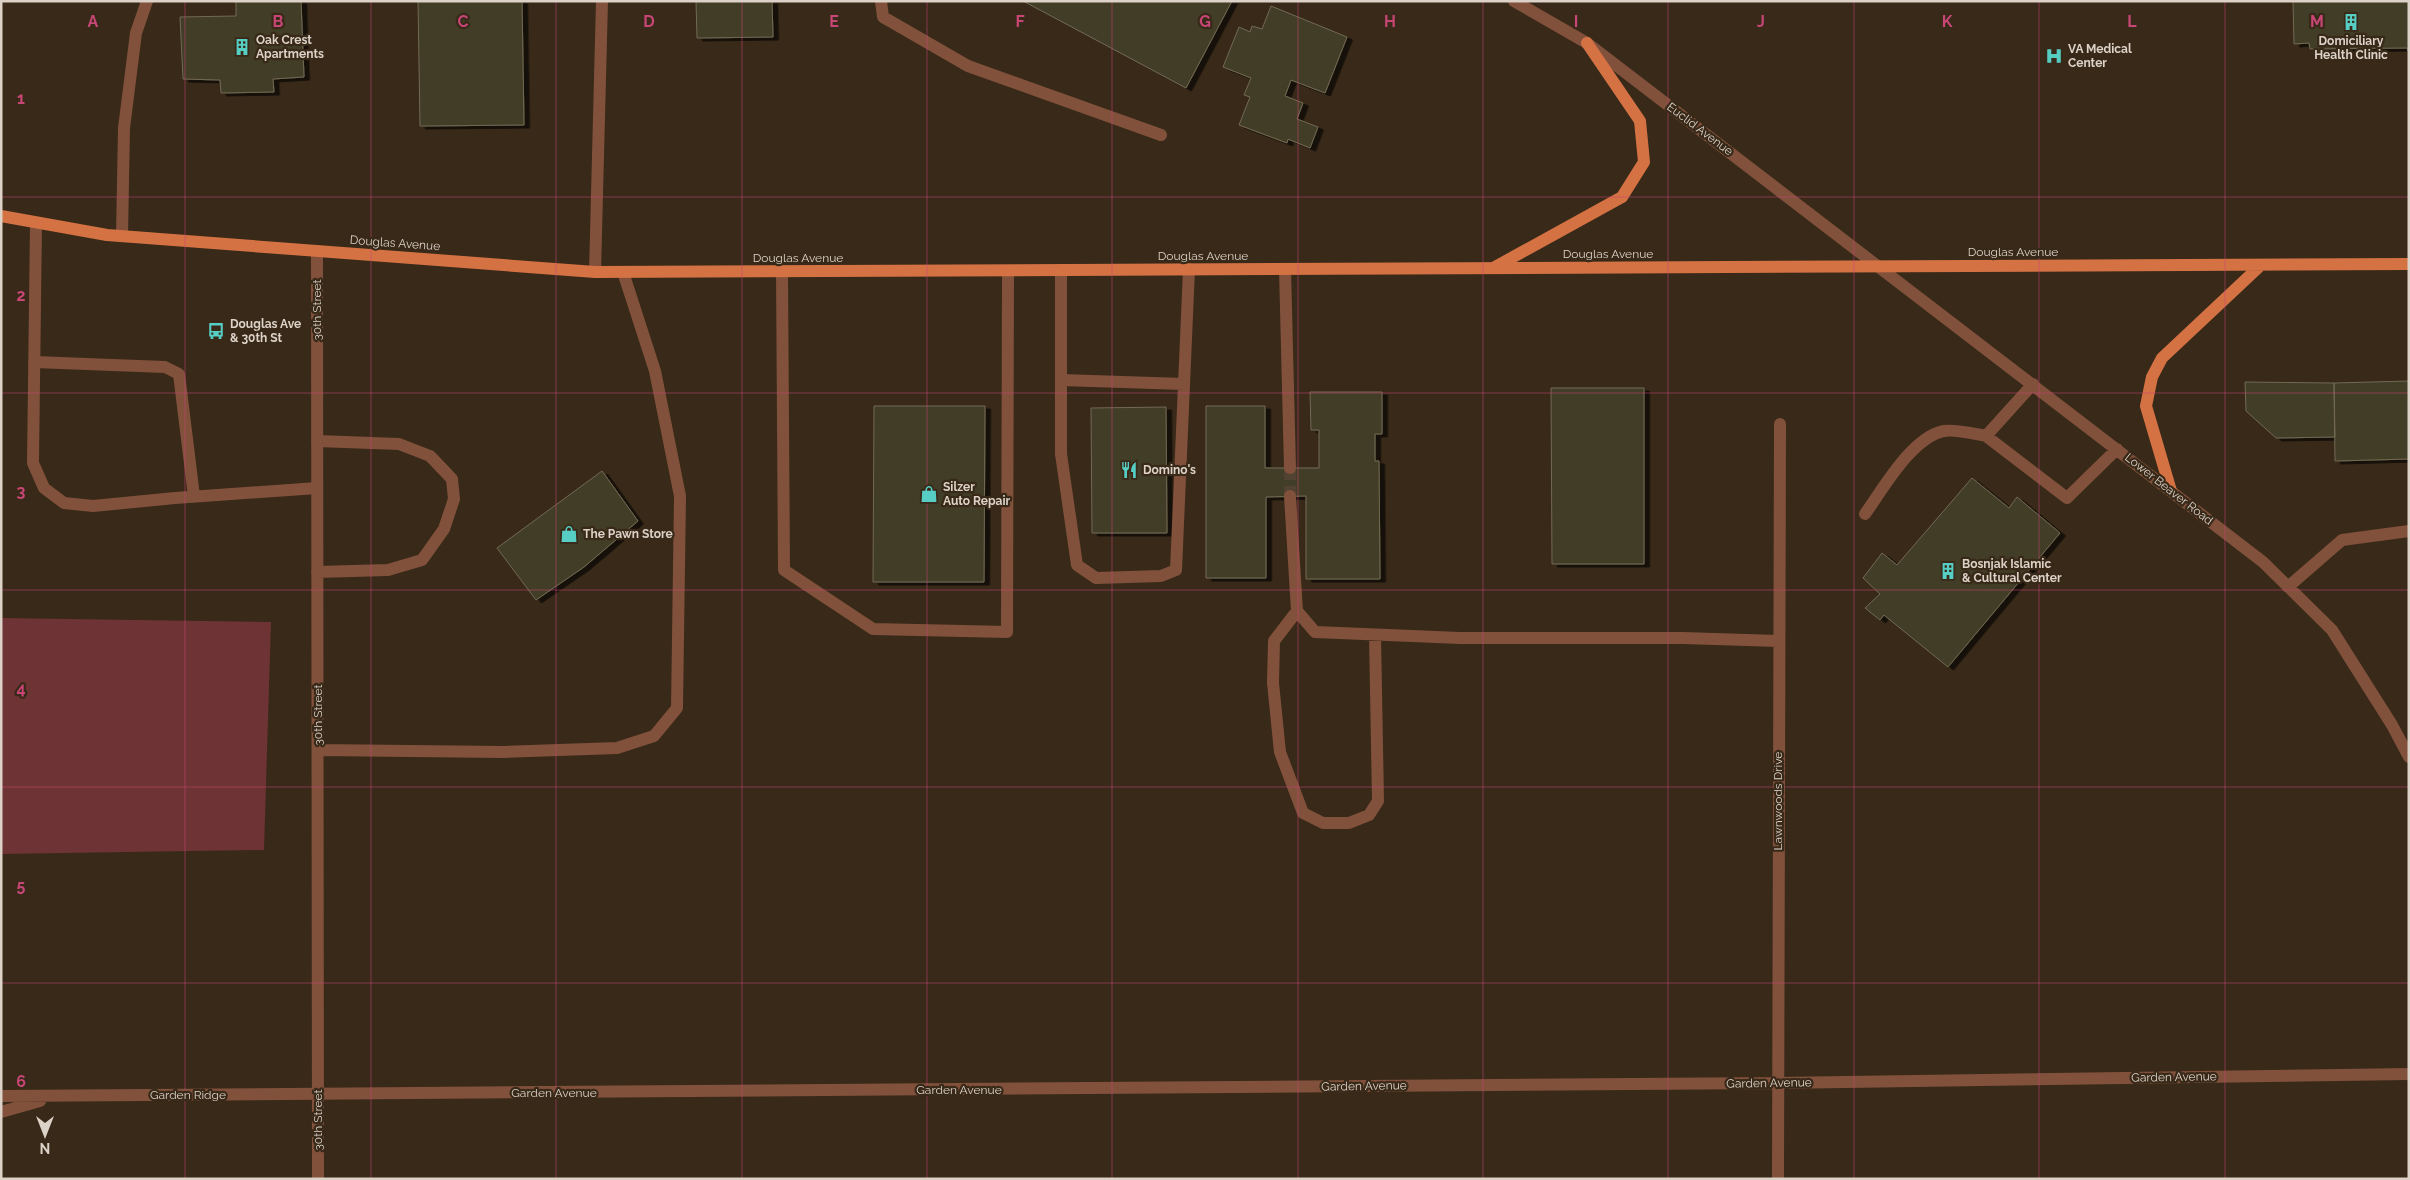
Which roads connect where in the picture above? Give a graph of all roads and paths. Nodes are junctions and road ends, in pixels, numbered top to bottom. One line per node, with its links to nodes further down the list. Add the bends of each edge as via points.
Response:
1 (147, 1): 9 (street, via 136,33 124,128)
2 (602, 1): 20 (street)
3 (880, 1): 6 (street, via 883,18 968,66)
4 (1514, 1): 5 (street, Euclid Avenue)
5 (1587, 43): 13 (street, Euclid Avenue); 14 (main road, via 1640,121 1644,162 1622,197)
6 (1161, 135)
7 (1, 216): 8 (main road, Douglas Avenue)
8 (36, 222): 9 (main road, Douglas Avenue); 22 (street)
9 (122, 236): 10 (main road, Douglas Avenue)
10 (317, 251): 20 (main road, Douglas Avenue); 28 (street, 30th Street)
11 (2409, 264): 12 (main road, Douglas Avenue)
12 (2261, 265): 13 (main road, Douglas Avenue); 32 (main road, via 2162,358 2152,377 2146,406)
13 (1880, 267): 14 (main road, Douglas Avenue); 25 (street, Lower Beaver Road)
14 (1492, 268): 16 (main road, Douglas Avenue)
15 (1189, 269): 16 (main road, Douglas Avenue); 17 (main road, Douglas Avenue); 24 (street)
16 (1285, 269): 30 (street)
17 (1061, 270): 19 (main road, Douglas Avenue); 23 (street)
18 (782, 271): 19 (main road, Douglas Avenue); 19 (street, via 784,570 873,629 1007,632); 21 (main road, Douglas Avenue)
19 (1008, 271)
20 (595, 272): 21 (main road, Douglas Avenue)
21 (624, 272): 42 (street, via 655,371 680,496 677,708 654,736 617,748 504,752)
22 (34, 362): 33 (street, via 165,367 179,374); 33 (street, via 33,463 44,488 64,503 93,506)
23 (1061, 380): 24 (street); 24 (street, via 1061,454 1077,565 1096,578 1162,576 1176,570)
24 (1184, 384)
25 (2032, 384): 27 (street); 29 (street, Lower Beaver Road)
26 (1780, 424): 41 (street, Lawnwoods Drive)
27 (1986, 436): 29 (street, via 2067,498); 35 (street, via 1944,431 1927,439 1912,451)
28 (317, 441): 31 (street, 30th Street); 37 (street, via 399,444 430,456 452,479 454,498 444,530 422,560 388,570)
29 (2117, 449): 32 (street, Lower Beaver Road)
30 (1290, 468)
31 (317, 488): 33 (street); 37 (street, 30th Street)
32 (2171, 491): 38 (street, Lower Beaver Road, via 2263,562)
33 (194, 496)
34 (1290, 496): 39 (street)
35 (1865, 514)
36 (2409, 531): 38 (street, via 2342,540)
37 (317, 572): 42 (street, 30th Street)
38 (2288, 587): 43 (street, Lower Beaver Road, via 2332,630)
39 (1297, 611): 40 (street, via 1315,632); 40 (street, via 1274,641 1273,683 1280,752 1304,813 1323,823 1349,823 1369,815 1378,801)
40 (1375, 635): 41 (street)
41 (1778, 641): 45 (street, Lawnwoods Drive)
42 (318, 750): 46 (street, 30th Street)
43 (2409, 757)
44 (2409, 1074): 45 (street, Garden Avenue)
45 (1778, 1083): 46 (street, Garden Avenue); 51 (street, Lawnwoods Drive)
46 (318, 1094): 48 (street, Garden Ridge); 50 (street, 30th Street)
47 (1, 1096): 48 (street, Garden Ridge)
48 (57, 1096): 49 (street, Garden Ridge)
49 (1, 1112)
50 (318, 1179)
51 (1778, 1179)

